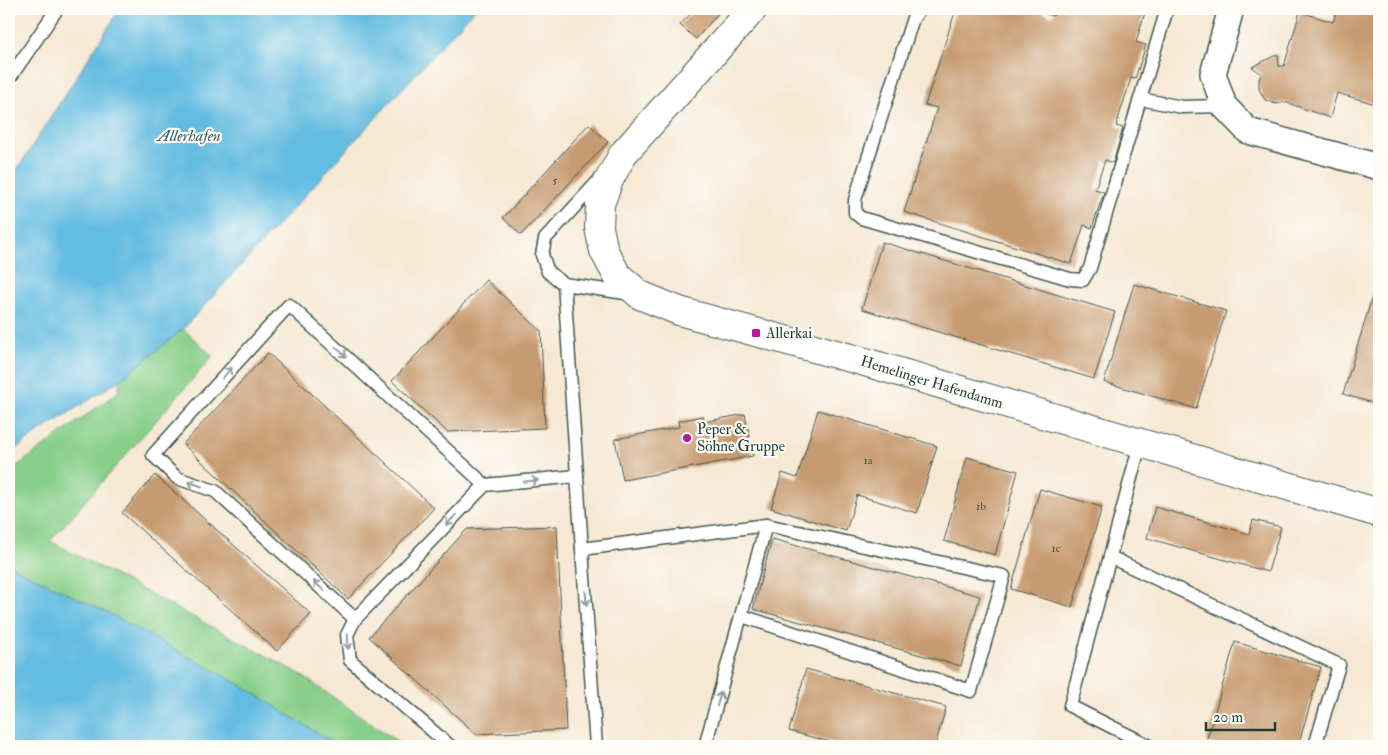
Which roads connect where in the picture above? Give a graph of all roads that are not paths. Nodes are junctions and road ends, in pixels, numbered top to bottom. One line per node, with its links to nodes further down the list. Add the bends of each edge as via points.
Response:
1 (753, 9): 9 (street)
2 (920, 9): 7 (lane, via 913,18 855,200 855,212 861,218 1070,279 1083,280 1090,268)
3 (1167, 9): 7 (lane)
4 (1231, 9): 8 (street, via 1213,74)
5 (52, 10): 6 (lane)
6 (9, 79)
7 (1140, 99): 8 (lane, via 1182,107)
8 (1224, 106): 10 (street, via 1248,131)
9 (622, 154): 11 (lane, via 546,239 542,255 548,272); 12 (street, Hemelinger Hafendamm, via 600,204 599,228 604,251 617,275)
10 (1379, 168)
11 (564, 284): 12 (lane); 14 (lane)
12 (640, 296): 13 (street, Hemelinger Hafendamm, via 679,311 865,362)
13 (1140, 444): 16 (street, Hemelinger Hafendamm); 19 (lane)
14 (577, 476): 15 (lane, one-way to 14); 18 (lane)
15 (485, 485): 21 (lane, one-way to 21); 21 (lane, one-way to 15, via 215,491 177,478 153,455 289,304)
16 (1379, 513)
17 (766, 525): 18 (lane); 20 (lane); 20 (lane, via 1004,576 971,691)
18 (582, 549): 23 (lane, one-way to 23)
19 (1110, 557): 25 (lane, via 1070,706); 26 (lane, via 1340,665)
20 (742, 616): 24 (lane, one-way to 20)
21 (355, 619): 22 (lane, one-way to 22, via 347,636 350,660)
22 (450, 746)
23 (596, 746)
24 (706, 746)
25 (1150, 746)
26 (1315, 746)

